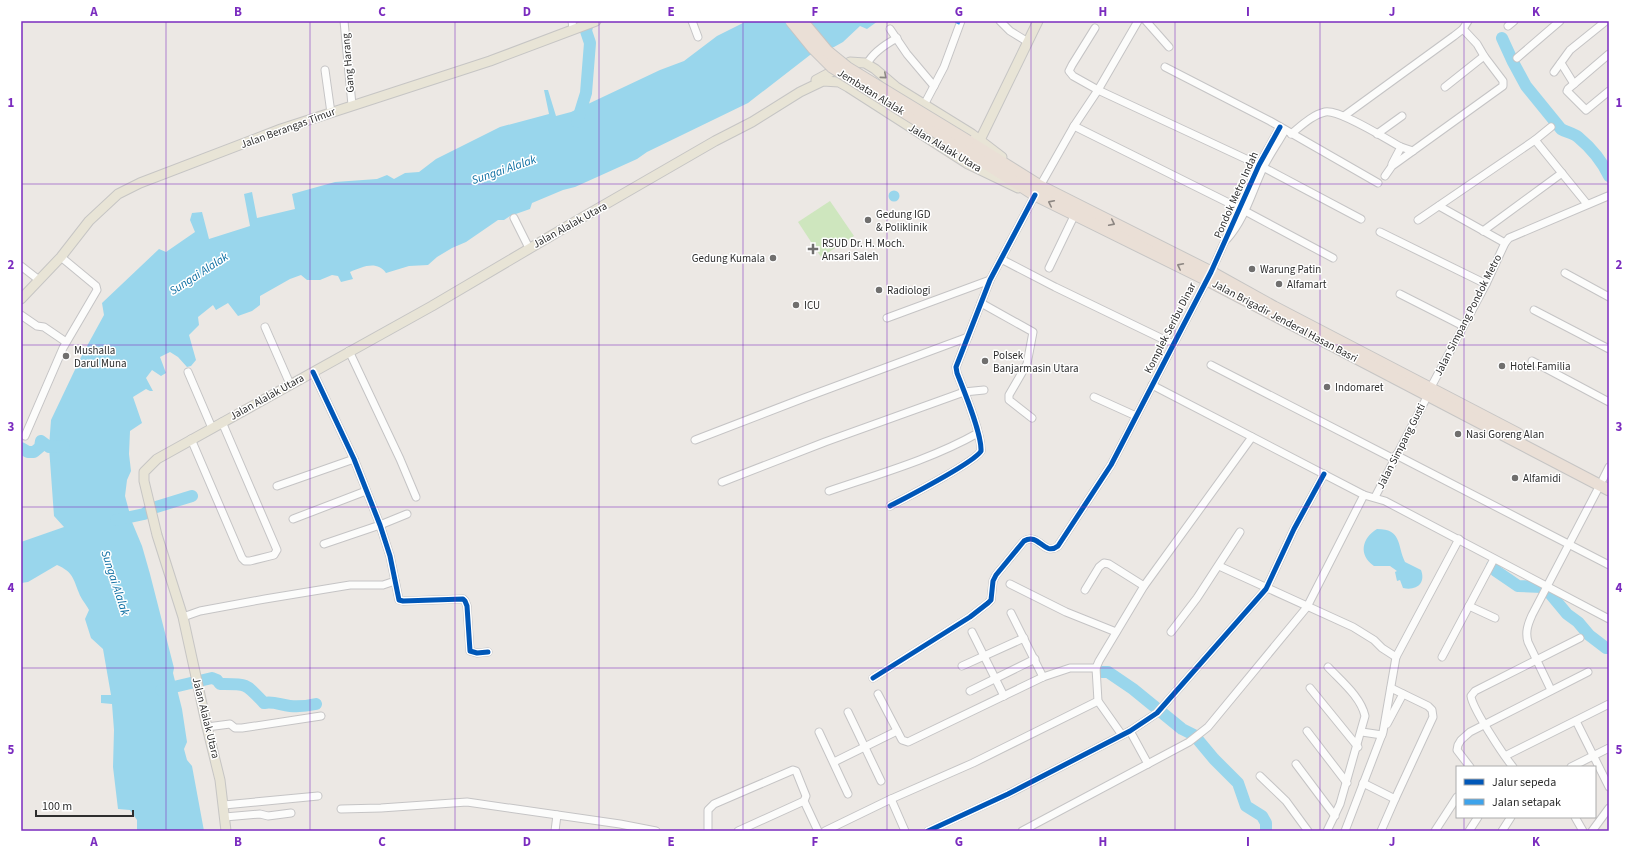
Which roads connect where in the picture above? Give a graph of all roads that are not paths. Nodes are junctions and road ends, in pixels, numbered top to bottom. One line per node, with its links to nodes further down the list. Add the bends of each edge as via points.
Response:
1 (344, 21): 38 (street, Gang Harang)
2 (596, 21): 15 (main road, Jalan Berangas Timur, via 584,26)
3 (692, 21): 20 (street)
4 (792, 21): 49 (highway, Jembatan Alalak, bridge, via 832,67)
5 (802, 21): 49 (highway, Jembatan Alalak, bridge, via 827,51 848,68)
6 (1000, 21): 22 (street)
7 (1038, 21): 22 (main road)
8 (1138, 21): 36 (street)
9 (1146, 21): 23 (street)
10 (1468, 21): 19 (street)
11 (1514, 21): 16 (street)
12 (1560, 21): 26 (street)
13 (1606, 21): 27 (street, via 1570,50)
14 (959, 22): 34 (street, via 944,67)
15 (573, 25): 38 (main road, Jalan Berangas Timur, via 490,61)
16 (1508, 26)
17 (1095, 28): 36 (street, via 1069,71)
18 (890, 29): 21 (street)
19 (1463, 29): 25 (street, via 1472,37); 41 (street)
20 (698, 36)
21 (897, 38): 28 (street, via 874,54); 34 (street)
22 (1028, 42): 47 (main road)
23 (1169, 47)
24 (1609, 54): 33 (street)
25 (1484, 56): 35 (street); 51 (street, via 1503,80 1503,86)
26 (1517, 58)
27 (1561, 63): 31 (street); 33 (street)
28 (868, 64): 32 (main road, via 850,62); 39 (main road, one-way to 39, via 896,87)
29 (1166, 67): 45 (street)
30 (325, 70): 40 (street)
31 (1554, 72)
32 (830, 76): 57 (main road, Jalan Alalak Utara, via 968,164 1005,183); 69 (main road, Jalan Alalak Utara)
33 (1574, 84): 37 (street, via 1567,91 1586,110)
34 (934, 86): 39 (street)
35 (1445, 87)
36 (1098, 90): 43 (street); 52 (street)
37 (1609, 91)
38 (352, 105): 40 (main road, Jalan Berangas Timur)
39 (924, 105): 47 (main road)
40 (331, 113): 70 (main road, Jalan Berangas Timur, via 281,129 140,183 118,194 89,221)
41 (1344, 116): 45 (street, via 1333,112 1319,114); 46 (street)
42 (1402, 116): 46 (street)
43 (1074, 126): 57 (street); 61 (street)
44 (1550, 127): 48 (street)
45 (1285, 130): 52 (street, Pondok Metro Indah); 56 (street)
46 (1377, 134): 50 (street)
47 (980, 140): 57 (main road)
48 (1535, 140): 54 (street); 60 (street)
49 (965, 145): 57 (highway, Jalan Brigadir Jenderal Hasan Basri)
50 (1400, 147): 51 (street); 53 (street)
51 (1413, 151): 53 (street)
52 (1261, 166): 61 (street, Pondok Metro Indah); 64 (street)
53 (1392, 166): 55 (street)
54 (1562, 173): 59 (street); 66 (street)
55 (1385, 176)
56 (1378, 183)
57 (1035, 189): 62 (highway, Jalan Brigadir Jenderal Hasan Basri, one-way to 57); 72 (street); 76 (highway, Jalan Brigadir Jenderal Hasan Basri, one-way to 76)
58 (1608, 196): 59 (street)
59 (1588, 204): 68 (street, via 1509,238)
60 (1439, 206): 65 (street); 66 (street)
61 (1242, 210): 71 (street); 76 (street, Pondok Metro Indah)
62 (1075, 214): 74 (street); 76 (highway, Jalan Brigadir Jenderal Hasan Basri, one-way to 62)
63 (514, 218): 69 (street)
64 (1361, 219)
65 (1418, 220)
66 (1483, 231): 68 (street)
67 (1380, 232): 79 (street)
68 (1505, 243): 79 (street, Jalan Simpang Pondok Metro)
69 (530, 248): 93 (main road, Jalan Alalak Utara)
70 (61, 257): 77 (main road, Jalan Berangas Timur); 90 (street, via 97,288)
71 (1333, 258)
72 (1001, 259): 78 (street); 91 (street)
73 (21, 266): 77 (street)
74 (1049, 268)
75 (1565, 273): 81 (street)
76 (1209, 276): 91 (street, Komplek Seribu Dinar); 101 (highway, Jalan Brigadir Jenderal Hasan Basri)
77 (39, 280): 82 (main road, Jalan Berangas Timur)
78 (990, 280): 83 (street); 86 (street)
79 (1486, 284): 87 (street, Jalan Simpang Pondok Metro)
80 (1400, 294): 87 (street)
81 (1609, 297)
82 (21, 299)
83 (981, 303): 89 (street); 106 (street, via 1033,332 1027,364 1009,396 1009,400)
84 (1534, 310): 92 (street)
85 (21, 315): 90 (street)
86 (887, 318)
87 (1463, 326): 101 (street, Jalan Simpang Pondok Metro)
88 (265, 327): 98 (street)
89 (968, 337): 102 (street, via 956,367); 113 (street)
90 (66, 342): 110 (street)
91 (1173, 344): 99 (street, Komplek Seribu Dinar)
92 (1609, 349)
93 (349, 351): 97 (main road, Jalan Alalak Utara); 124 (street)
94 (1532, 360): 104 (street)
95 (1211, 365): 114 (street)
96 (188, 372): 108 (street)
97 (313, 372): 98 (main road, Jalan Alalak Utara); 115 (street)
98 (290, 384): 107 (main road, Jalan Alalak Utara)
99 (1152, 385): 105 (street, Komplek Seribu Dinar); 111 (street)
100 (984, 390): 102 (street)
101 (1429, 391): 114 (street, Jalan Simpang Gusti); 119 (highway, Jalan Brigadir Jenderal Hasan Basri)
102 (964, 392): 109 (street); 118 (street)
103 (1094, 397): 105 (street)
104 (1609, 402)
105 (1136, 416): 165 (street, Komplek Seribu Dinar, via 1111,465 1058,546 1050,550 1033,539 1024,541 996,575 991,600 988,603)
106 (1032, 418)
107 (222, 422): 108 (main road, Jalan Alalak Utara); 112 (street, via 277,550 274,555 250,561 242,558)
108 (212, 428): 112 (main road, Jalan Alalak Utara)
109 (978, 433): 122 (street, via 923,458); 126 (street, via 981,443 979,454)
110 (25, 436)
111 (1252, 437): 117 (street); 140 (street)
112 (191, 439): 146 (main road, Jalan Alalak Utara, via 156,459 144,472 150,510)
113 (695, 440)
114 (1395, 457): 125 (street, Jalan Simpang Gusti); 133 (street)
115 (354, 459): 120 (street); 121 (street)
116 (1609, 467): 119 (street)
117 (1324, 474): 123 (street); 141 (street, via 1294,529)
118 (722, 482)
119 (1605, 484): 133 (street)
120 (277, 486)
121 (366, 491): 128 (street); 129 (street)
122 (830, 491)
123 (1364, 495): 125 (street); 144 (street)
124 (416, 497)
125 (1375, 497): 131 (street)
126 (890, 506)
127 (407, 514): 129 (street)
128 (293, 519)
129 (380, 525): 132 (street); 137 (street)
130 (1240, 532): 136 (street)
131 (1459, 539): 134 (street); 156 (street)
132 (324, 544)
133 (1570, 544): 135 (street); 139 (street)
134 (1494, 559): 139 (street); 143 (street)
135 (1609, 565)
136 (1219, 566): 141 (street); 151 (street)
137 (395, 581): 146 (street, via 383,585 350,585 266,599 200,611); 154 (street, via 398,598 403,601 466,601 470,651)
138 (1010, 584): 150 (street, via 1066,612)
139 (1547, 585): 148 (street); 159 (street, via 1526,628 1526,637)
140 (1144, 586): 142 (street, via 1104,563); 150 (street)
141 (1266, 589): 144 (street); 182 (street, via 1159,711)
142 (1085, 590)
143 (1469, 606): 147 (street); 157 (street)
144 (1307, 607): 156 (street, via 1358,630); 194 (street, via 1215,720 1192,740)
145 (1011, 613): 152 (street)
146 (182, 617): 180 (main road, Jalan Alalak Utara)
147 (1495, 618)
148 (1609, 619)
149 (972, 632): 155 (street)
150 (1116, 632): 162 (street)
151 (1171, 632)
152 (1024, 638): 155 (street); 158 (street)
153 (1580, 638): 159 (street)
154 (488, 652)
155 (984, 656): 160 (street); 166 (street)
156 (1396, 657): 168 (street)
157 (1442, 657)
158 (1035, 659): 164 (street); 166 (street)
159 (1536, 661): 169 (street); 179 (street, via 1472,694 1471,700)
160 (962, 666)
161 (1328, 667): 185 (street, via 1363,707 1365,716)
162 (1096, 669): 164 (street, via 1070,668); 174 (street)
163 (1588, 672): 169 (street)
164 (1043, 677): 173 (street)
165 (873, 678)
166 (996, 678): 170 (street); 173 (street)
167 (1310, 688): 189 (street)
168 (1391, 688): 172 (street); 186 (street)
169 (1551, 690): 179 (street)
170 (970, 691)
171 (878, 694): 181 (street)
172 (1403, 694): 186 (street); 207 (street, via 1431,708 1433,717)
173 (1004, 696): 181 (street, via 909,742 903,741)
174 (1098, 701): 187 (street); 206 (street, via 973,763)
175 (1609, 704): 178 (street)
176 (848, 712): 188 (street)
177 (321, 716): 180 (street, via 242,728 235,728 230,724)
178 (1576, 721): 191 (street); 192 (street)
179 (1484, 724): 196 (street, via 1463,738 1458,745 1458,753); 197 (street)
180 (207, 727): 210 (main road, Jalan Alalak Utara)
181 (897, 731): 188 (street)
182 (1130, 731): 187 (street); 194 (street)
183 (1307, 731): 202 (street)
184 (819, 732): 193 (street)
185 (1362, 732): 186 (street); 189 (street)
186 (1382, 734): 203 (street)
187 (1122, 736): 228 (street)
188 (866, 746): 193 (street); 200 (street)
189 (1358, 746): 202 (street)
190 (1609, 748): 192 (street)
191 (1507, 755)
192 (1594, 756): 198 (street); 201 (street)
193 (834, 762): 204 (street)
194 (1148, 764): 229 (street)
195 (1296, 764): 215 (street)
196 (1469, 766)
197 (1512, 766)
198 (1573, 766)
199 (1260, 776): 230 (street, via 1286,801)
200 (881, 780)
201 (1608, 781)
202 (1347, 783): 215 (street)
203 (1363, 783): 207 (street); 232 (street)
204 (848, 794)
205 (318, 796): 210 (street)
206 (891, 799): 226 (street); 227 (street)
207 (1395, 799): 233 (street)
208 (1456, 799): 234 (street)
209 (804, 801): 223 (street, via 806,796 796,771 792,770 710,807); 224 (street); 225 (street)
210 (224, 805): 216 (main road, Jalan Alalak Utara)
211 (1609, 808): 238 (street)
212 (341, 809): 214 (street, via 467,802)
213 (291, 813): 216 (street)
214 (557, 815): 221 (street); 222 (street)
215 (1335, 816): 231 (street)
216 (225, 817): 220 (main road, Jalan Alalak Utara)
217 (1477, 818): 235 (street)
218 (1510, 818): 236 (street)
219 (1576, 818): 237 (street)
220 (226, 831)
221 (555, 831)
222 (656, 831)
223 (708, 831)
224 (738, 831)
225 (818, 831)
226 (825, 831)
227 (905, 831)
228 (928, 831)
229 (1022, 831)
230 (1308, 831)
231 (1327, 831)
232 (1345, 831)
233 (1381, 831)
234 (1435, 831)
235 (1469, 831)
236 (1502, 831)
237 (1583, 831)
238 (1592, 831)

